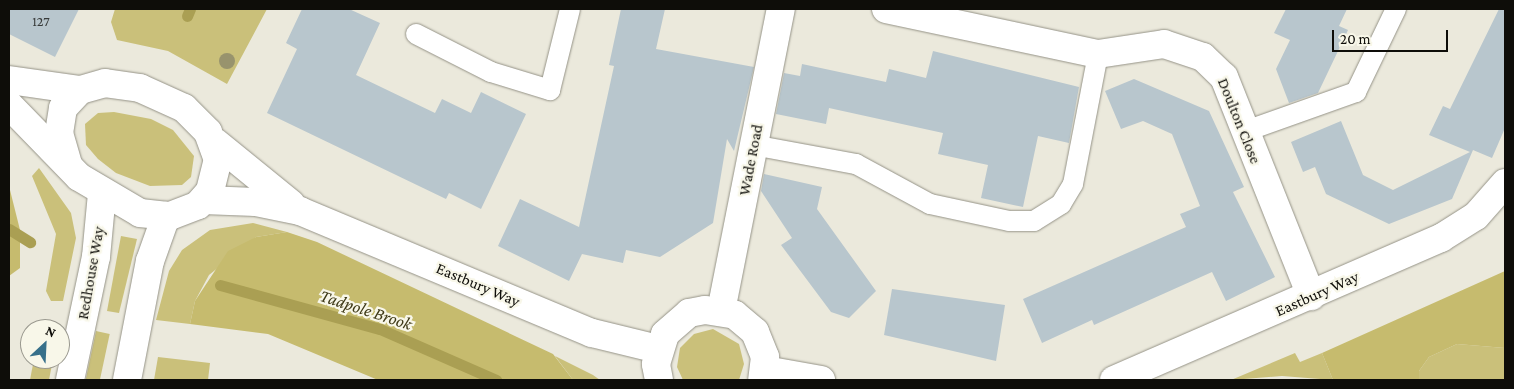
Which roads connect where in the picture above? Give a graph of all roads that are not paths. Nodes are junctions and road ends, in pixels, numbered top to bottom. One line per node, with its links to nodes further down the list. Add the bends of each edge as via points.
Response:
1 (570, 9): 6 (lane, via 550,90 491,72)
2 (781, 9): 13 (street, Wade Road)
3 (886, 9): 5 (street, Doulton Close)
4 (1396, 9): 11 (lane, via 1356,92)
5 (982, 18): 7 (street, Doulton Close)
6 (416, 34)
7 (1098, 54): 11 (street, Doulton Close, via 1164,44 1190,51 1215,66 1224,77); 13 (lane, via 1073,184 1061,204 1034,221 1009,221 930,204 856,164)
8 (9, 80): 9 (street)
9 (80, 90): 12 (street, via 117,83 162,96 199,120); 14 (street, via 61,115 60,144)
10 (9, 106): 14 (street)
11 (1246, 131): 20 (street, Doulton Close)
12 (215, 142): 17 (street, via 217,168); 18 (street, Eastbury Way)
13 (753, 145): 21 (street, Wade Road)
14 (68, 165): 16 (street)
15 (1505, 183): 20 (street, Eastbury Way, via 1476,216 1441,238)
16 (102, 194): 19 (street, via 130,209); 24 (street, Redhouse Way, via 96,257)
17 (203, 200): 18 (street, Eastbury Way, via 256,202); 19 (street)
18 (300, 211): 22 (street, Eastbury Way, via 592,333)
19 (166, 216): 25 (street, via 150,261)
20 (1311, 296): 28 (street, Eastbury Way)
21 (721, 310): 22 (street, via 690,313 665,334); 23 (street, via 735,314 755,332 765,356)
22 (658, 349): 26 (street)
23 (764, 375): 27 (street)
24 (70, 380)
25 (127, 380)
26 (659, 380)
27 (821, 380)
28 (1114, 380)

